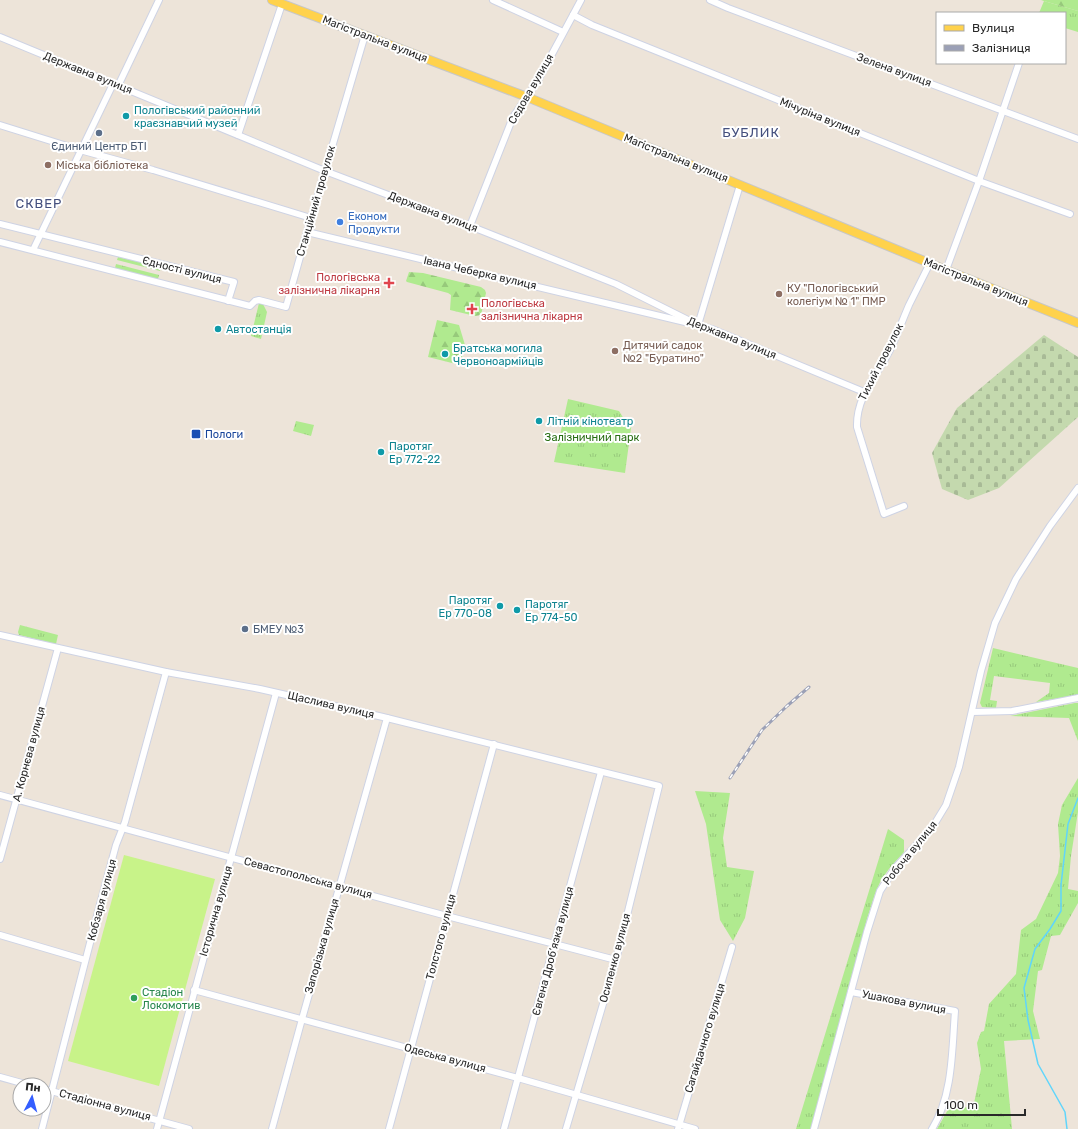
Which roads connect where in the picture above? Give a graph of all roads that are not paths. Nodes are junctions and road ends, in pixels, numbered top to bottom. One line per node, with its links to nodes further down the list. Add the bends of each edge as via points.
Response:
1 (159, 0): 13 (street)
2 (272, 0): 6 (main road, Магістральна вулиця)
3 (492, 0): 8 (street)
4 (581, 0): 7 (street, Сєдова вулиця)
5 (710, 0): 15 (street, Зелена вулиця)
6 (282, 4): 9 (main road, Магістральна вулиця); 17 (street)
7 (573, 15): 8 (street, Сєдова вулиця); 21 (street, Мічуріна вулиця, via 592,25)
8 (563, 32): 14 (street, Сєдова вулиця, via 537,82)
9 (365, 35): 14 (main road, Магістральна вулиця); 20 (street, Станційний провулок)
10 (2, 38): 11 (street); 13 (street, Державна вулиця)
11 (0, 45)
12 (1020, 64): 15 (street)
13 (116, 85): 17 (street, Державна вулиця); 19 (street)
14 (526, 97): 22 (main road, Магістральна вулиця); 26 (street, Сєдова вулиця, via 513,117)
15 (1004, 110): 18 (street, Зелена вулиця); 21 (street)
16 (0, 124): 19 (street)
17 (238, 135): 20 (street, Державна вулиця)
18 (1078, 139)
19 (80, 150): 24 (street); 28 (street)
20 (325, 171): 24 (street, Станційний провулок); 26 (street, Державна вулиця)
21 (979, 181): 23 (street, Мічуріна вулиця); 32 (street)
22 (740, 185): 31 (main road, Магістральна вулиця); 35 (street)
23 (1070, 214)
24 (311, 218): 27 (street, Станційний провулок)
25 (0, 224): 28 (street, Єдності вулиця)
26 (470, 226): 35 (street, Державна вулиця, via 622,287)
27 (307, 232): 33 (street, Станційний провулок, via 286,307 259,300 250,306); 35 (street, Івана Чеберка вулиця)
28 (40, 235): 30 (street); 33 (street, Єдності вулиця, via 234,282)
29 (0, 242): 30 (street, Єдності вулиця)
30 (33, 250): 33 (street, Єдності вулиця)
31 (930, 263): 32 (main road, Магістральна вулиця); 36 (street, Тихий провулок, via 879,370)
32 (946, 270): 34 (main road, Магістральна вулиця)
33 (228, 301)
34 (1078, 323)
35 (698, 325): 36 (street, Державна вулиця)
36 (864, 392): 38 (street, Тихий провулок, via 858,407 857,427 884,514)
37 (1078, 488): 44 (street, Робоча вулиця, via 1050,526 1005,600 981,670)
38 (904, 506)
39 (0, 635): 40 (street, Щаслива вулиця)
40 (58, 648): 41 (street, Щаслива вулиця); 50 (street, А. Корнєва вулиця)
41 (166, 672): 42 (street, Щаслива вулиця); 51 (street, Кобзаря вулиця)
42 (276, 693): 45 (street, Щаслива вулиця); 52 (street, Історична вулиця)
43 (1078, 698): 44 (street, via 1012,712)
44 (972, 712): 62 (street, Робоча вулиця, via 955,778 941,814 880,891)
45 (387, 718): 46 (street, Щаслива вулиця); 54 (street, Запорізька вулиця)
46 (494, 744): 47 (street, Щаслива вулиця); 55 (street, Толстого вулиця)
47 (601, 772): 48 (street, Щаслива вулиця); 57 (street, Євгена Дроб’язка вулиця)
48 (659, 786): 60 (street, Осипенко вулиця)
49 (0, 795): 50 (street, Севастопольська вулиця)
50 (16, 800): 51 (street, Севастопольська вулиця); 53 (street, А. Корнєва вулиця)
51 (123, 828): 52 (street, Севастопольська вулиця); 59 (street, Кобзаря вулиця)
52 (231, 858): 54 (street, Севастопольська вулиця); 61 (street, Історична вулиця)
53 (0, 859)
54 (339, 887): 55 (street, Севастопольська вулиця); 63 (street, Запорізька вулиця)
55 (447, 916): 57 (street, Севастопольська вулиця); 64 (street, Толстого вулиця)
56 (0, 935): 59 (street)
57 (555, 944): 60 (street, Севастопольська вулиця); 66 (street, Євгена Дроб’язка вулиця)
58 (732, 947): 71 (street, Сагайдачного вулиця)
59 (85, 960): 68 (street, Кобзаря вулиця)
60 (616, 960): 69 (street, Осипенко вулиця)
61 (194, 990): 63 (street, Одеська вулиця); 70 (street, Історична вулиця)
62 (851, 992): 80 (street, Робоча вулиця); 81 (street, Ушакова вулиця, via 956,1011 950,1074 942,1107)
63 (302, 1019): 64 (street, Одеська вулиця); 75 (street, Запорізька вулиця)
64 (411, 1049): 66 (street, Одеська вулиця); 76 (street, Толстого вулиця)
65 (0, 1077): 67 (street)
66 (518, 1078): 69 (street, Одеська вулиця); 77 (street, Євгена Дроб’язка вулиця)
67 (12, 1080)
68 (53, 1091): 70 (street, Стадіонна вулиця); 72 (street, Кобзаря вулиця)
69 (576, 1094): 71 (street, Одеська вулиця); 78 (street, Осипенко вулиця)
70 (160, 1120): 73 (street, Історична вулиця); 74 (street, Стадіонна вулиця)
71 (679, 1127): 79 (street, Одеська вулиця)
72 (42, 1129)
73 (157, 1129)
74 (189, 1129)
75 (272, 1129)
76 (389, 1129)
77 (504, 1129)
78 (566, 1129)
79 (695, 1129)
80 (814, 1129)
81 (932, 1129)

